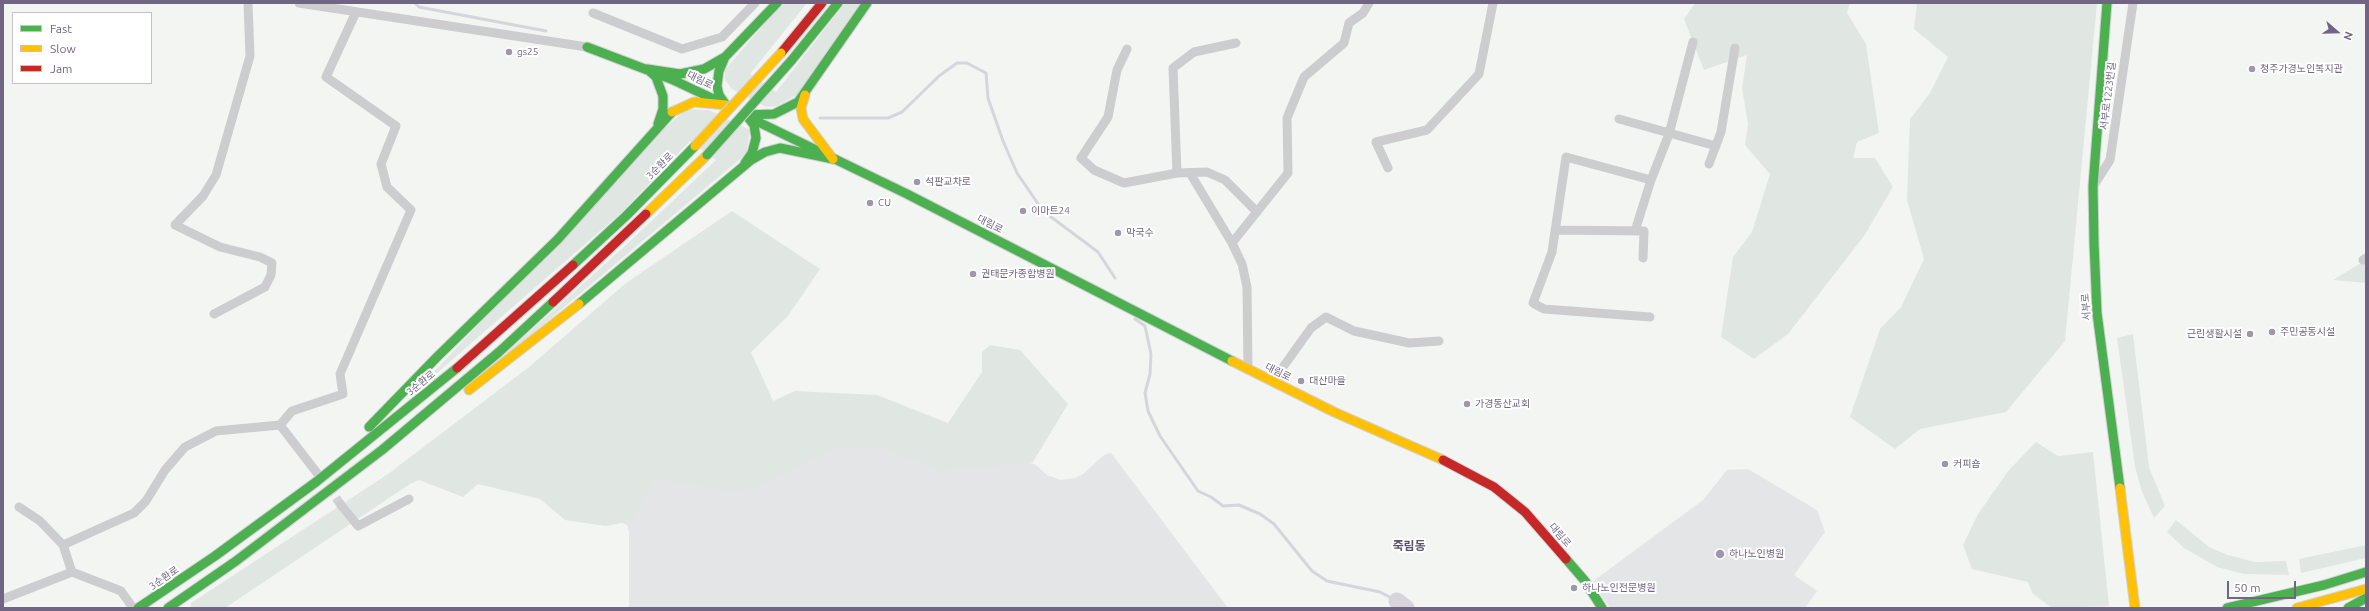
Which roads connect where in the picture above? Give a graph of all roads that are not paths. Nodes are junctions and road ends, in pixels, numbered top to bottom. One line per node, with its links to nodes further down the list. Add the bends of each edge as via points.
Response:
1 (248, 3): 41 (street, via 250,56 216,175 203,196 175,225 220,247 260,257 272,263 271,275 264,287)
2 (300, 3): 12 (street, 대림로)
3 (755, 3): 13 (street, via 722,38 682,49)
4 (777, 3): 19 (main road)
5 (822, 3): 47 (main road, 3순환로, bridge, via 781,53 695,146 604,237 484,346)
6 (838, 3): 51 (main road, bridge, via 791,61 707,155 604,255 499,352 382,450)
7 (867, 3): 21 (main road)
8 (1369, 3): 36 (street, via 1363,13 1349,23 1344,43 1304,76 1287,118 1288,173)
9 (1493, 3): 31 (street, via 1479,74 1427,130 1376,142)
10 (2107, 3): 35 (main road, 서부로)
11 (2133, 3): 35 (street, 서부로1223번길, via 2110,160)
12 (356, 12): 16 (street, 대림로); 46 (street, via 326,76 396,126 381,164 387,187 410,210 340,374 343,394 292,411)
13 (593, 13)
14 (1693, 42): 26 (street)
15 (1236, 43): 32 (street, via 1194,52 1173,68)
16 (587, 47): 20 (main road, 대림로)
17 (1735, 48): 27 (street, via 1721,132)
18 (1127, 49): 32 (street, via 1117,70 1108,117 1081,158 1094,170 1124,183)
19 (724, 57): 20 (main road, via 704,70 689,74 672,74); 22 (main road, via 717,86)
20 (647, 69): 22 (main road, 대림로); 25 (main road, via 656,78 663,96 664,109)
21 (805, 95): 23 (main road, via 781,111 767,115); 28 (main road, via 801,108 803,119)
22 (726, 105): 23 (main road, 대림로); 25 (main road, via 688,103 669,114)
23 (746, 115): 28 (main road, 대림로); 30 (main road, via 754,125 756,138 752,153)
24 (1619, 119): 26 (street)
25 (657, 126): 47 (main road, via 558,239)
26 (1669, 134): 27 (street); 34 (street)
27 (1716, 146): 29 (street)
28 (833, 159): 30 (main road, via 780,148 760,154); 44 (main road, 대림로, via 907,194)
29 (1709, 164)
30 (742, 166): 51 (main road, via 615,275 496,371)
31 (1388, 168)
32 (1177, 173): 33 (street)
33 (1190, 173): 36 (street, via 1207,172 1225,180); 39 (street)
34 (1651, 180): 37 (street, via 1566,157); 38 (street)
35 (2093, 186): 62 (main road, 서부로, via 2097,313)
36 (1257, 212): 39 (street)
37 (1555, 230): 38 (street); 42 (street, via 1552,252 1533,303 1544,309)
38 (1635, 231): 40 (street, via 1644,231)
39 (1232, 243): 44 (street, via 1242,264 1247,288)
40 (1643, 258)
41 (214, 314)
42 (1650, 317)
43 (1439, 341): 45 (street, via 1409,343 1354,331 1326,317 1310,328)
44 (1248, 369): 45 (main road, 대림로)
45 (1273, 382): 61 (main road, 대림로, via 1494,487 1525,512 1585,581)
46 (280, 425): 47 (street); 52 (street, via 216,431 185,447 165,470 146,501 134,513)
47 (317, 477): 59 (main road, 3순환로, via 158,596)
48 (409, 499): 49 (street, via 358,526)
49 (341, 505)
50 (19, 507): 52 (street, via 40,521)
51 (272, 534): 60 (main road)
52 (63, 545): 53 (street)
53 (72, 572): 57 (street); 58 (street, via 120,591)
54 (2366, 572): 63 (main road, via 2324,585)
55 (2366, 589): 64 (main road)
56 (2366, 598): 65 (main road)
57 (3, 599)
58 (133, 608)
59 (138, 608)
60 (168, 608)
61 (1602, 608)
62 (2135, 608)
63 (2227, 608)
64 (2297, 608)
65 (2348, 608)

